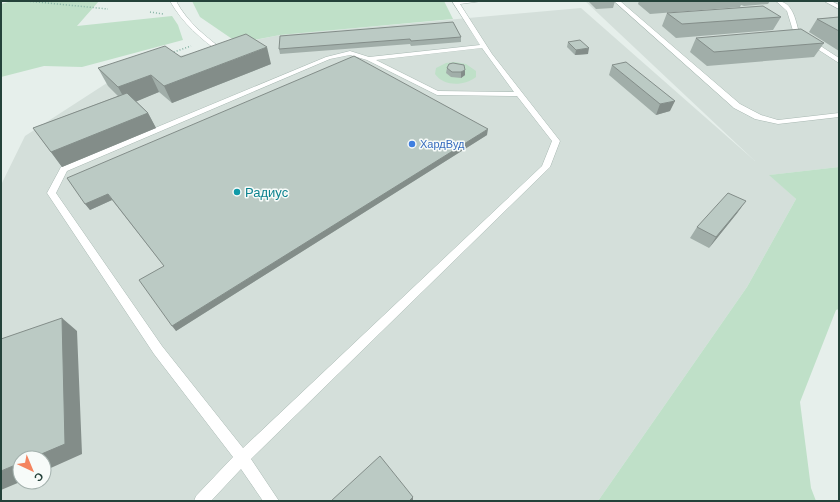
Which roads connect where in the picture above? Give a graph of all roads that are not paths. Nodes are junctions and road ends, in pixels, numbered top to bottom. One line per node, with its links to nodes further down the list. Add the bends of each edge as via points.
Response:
1 (173, 1): 9 (lane, via 178,12 196,33)
2 (479, 1): 6 (lane)
3 (617, 1): 13 (lane, via 737,106 778,122)
4 (779, 1): 11 (lane, via 790,10 796,33)
5 (827, 1): 7 (lane)
6 (456, 2): 8 (lane)
7 (839, 7)
8 (484, 46): 10 (lane); 12 (lane)
9 (228, 55)
10 (368, 59): 12 (lane, via 437,93); 14 (lane, via 350,53 321,61 64,169 51,193 158,350)
11 (839, 61)
12 (520, 94): 14 (lane, via 556,141 546,167)
13 (839, 115)
14 (242, 458): 15 (lane); 16 (lane)
15 (200, 501)
16 (272, 501)

